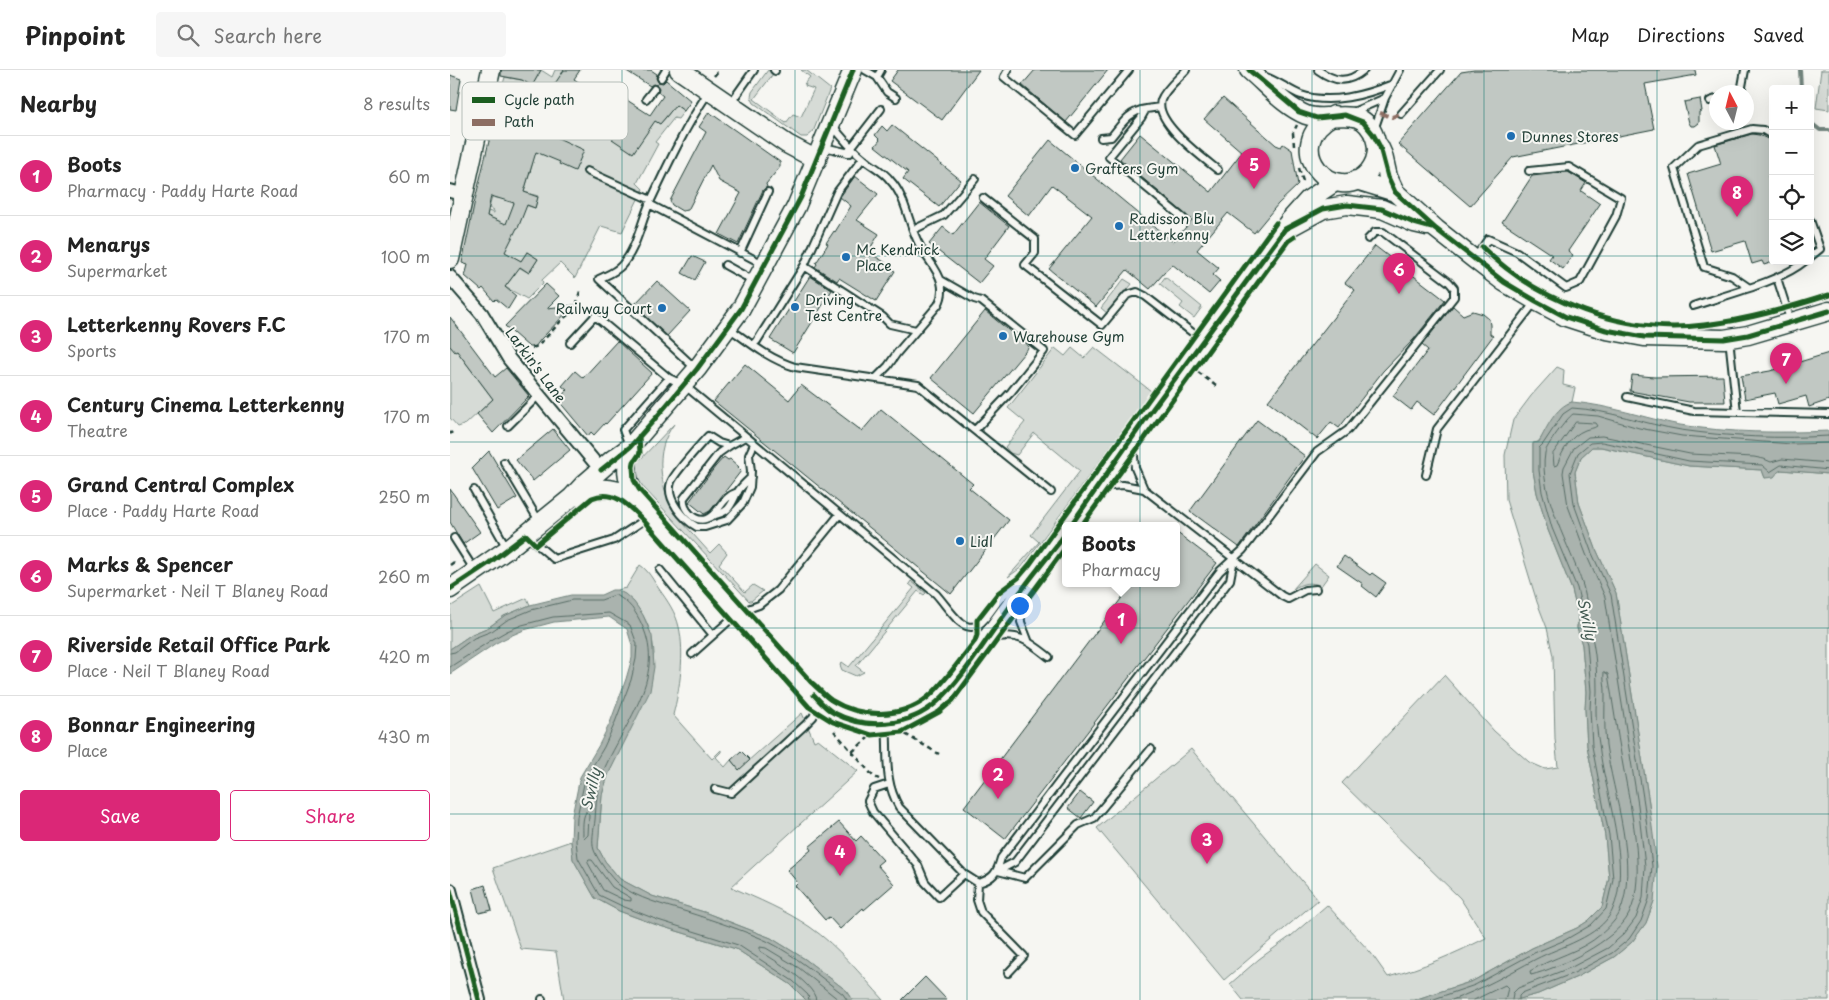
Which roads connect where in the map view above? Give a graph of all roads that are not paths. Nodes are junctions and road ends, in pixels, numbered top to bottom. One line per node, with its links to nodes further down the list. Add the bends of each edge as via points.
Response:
1 (666, 70): 16 (lane)
2 (679, 70): 18 (main road)
3 (754, 70): 24 (lane)
4 (881, 70): 15 (lane)
5 (1008, 70): 6 (lane, via 1004,77 1075,136)
6 (1129, 70)
7 (1186, 70): 25 (lane, via 1162,98)
8 (1318, 70): 9 (lane, via 1333,80 1355,76)
9 (1364, 70)
10 (1400, 70): 17 (lane)
11 (1440, 70): 28 (lane)
12 (1746, 70): 19 (lane)
13 (1250, 71): 17 (lane, via 1316,98 1352,96); 29 (main road, via 1298,112 1317,118)
14 (854, 72): 15 (lane); 30 (main road)
15 (877, 77): 21 (lane, via 887,92)
16 (661, 78)
17 (1393, 84): 22 (lane)
18 (711, 85): 24 (main road); 48 (lane)
19 (1743, 85)
20 (654, 88): 23 (lane)
21 (896, 98)
22 (1385, 98): 29 (lane); 32 (lane)
23 (646, 99)
24 (729, 106): 36 (main road, via 787,144)
25 (1160, 107): 27 (lane); 38 (lane, via 1178,136)
26 (881, 109): 35 (lane)
27 (1146, 109): 33 (lane, via 1131,114 1111,138); 49 (lane, via 1109,157)
28 (1401, 114)
29 (1340, 115): 32 (main road, via 1363,122); 43 (main road, via 1320,124 1310,141 1311,160 1316,169)
30 (832, 124): 35 (lane); 36 (main road)
31 (1769, 134): 67 (lane, via 1752,129 1698,145 1674,168 1704,268 1732,276)
32 (1375, 137): 42 (main road, via 1376,158 1366,174); 45 (main road)
33 (1101, 138)
34 (472, 140): 46 (main road)
35 (850, 150): 36 (lane); 37 (lane)
36 (820, 153): 60 (main road, via 802,197)
37 (862, 157): 52 (lane, via 895,186); 62 (lane, via 837,192)
38 (1218, 170)
39 (587, 171): 48 (lane)
40 (1529, 171): 58 (lane, via 1569,167 1621,198 1616,216 1580,282 1566,288 1517,252 1488,238)
41 (975, 179): 52 (lane, via 944,215)
42 (1356, 180): 43 (main road); 45 (main road)
43 (1335, 182): 50 (main road, via 1308,200)
44 (768, 192): 55 (lane)
45 (1396, 192): 51 (main road)
46 (458, 193): 57 (main road)
47 (983, 198): 75 (lane, via 1035,239 1035,253 1025,265 1102,325 1127,295 1137,292)
48 (650, 202): 55 (lane); 78 (lane, via 630,254 621,266 599,279)
49 (1183, 218)
50 (1285, 229): 51 (main road, via 1323,209 1355,205 1382,208); 75 (main road)
51 (1436, 229): 58 (main road)
52 (913, 230): 65 (lane)
53 (1814, 232): 56 (lane, via 1820,249)
54 (1368, 239): 110 (lane, via 1375,232 1383,232 1449,282 1454,288 1454,297 1348,430 1317,452)
55 (740, 253): 60 (lane)
56 (1814, 254)
57 (450, 259)
58 (1474, 259): 68 (main road)
59 (724, 265): 66 (lane)
60 (766, 265): 66 (main road)
61 (1800, 265): 64 (lane)
62 (804, 266): 73 (lane, via 890,324); 77 (lane)
63 (450, 278): 81 (street, Larkin's Lane, via 482,314 510,359)
64 (1777, 278): 67 (lane); 71 (lane)
65 (941, 280): 73 (lane, via 941,300); 86 (lane, via 981,301 1044,352)
66 (756, 283): 72 (main road)
67 (1748, 287): 69 (lane)
68 (1536, 301): 74 (main road, via 1590,325 1644,338); 94 (lane, via 1437,429)
69 (1693, 306)
70 (1829, 311): 71 (main road)
71 (1792, 323): 74 (main road)
72 (728, 327): 77 (lane); 78 (main road)
73 (916, 330): 79 (lane)
74 (1729, 338): 83 (lane)
75 (1203, 341): 87 (main road)
76 (570, 343): 80 (lane, via 595,316)
77 (753, 345): 79 (lane, via 795,367)
78 (697, 369): 80 (main road)
79 (876, 378): 86 (lane, via 918,385)
80 (676, 382): 88 (lane); 91 (main road)
81 (539, 395): 85 (lane); 93 (street, Larkin's Lane)
82 (1627, 397): 83 (lane, via 1694,410)
83 (1737, 412): 84 (lane)
84 (1829, 414)
85 (508, 426)
86 (975, 430): 99 (lane)
87 (1133, 437): 96 (main road); 97 (lane, via 1134,468)
88 (745, 438): 89 (lane); 90 (lane)
89 (754, 444): 95 (lane, via 749,455); 103 (lane)
90 (729, 446): 95 (lane, via 684,498 685,509 704,520); 95 (lane, via 708,436 671,482 674,504 680,513 697,527 727,520 742,503)
91 (630, 447): 93 (main road); 100 (main road, via 626,475)
92 (504, 462): 105 (lane)
93 (601, 470): 101 (main road)
94 (1426, 475)
95 (751, 477)
96 (1096, 488): 97 (lane, via 1123,485); 104 (main road)
97 (1144, 489): 110 (lane)
98 (474, 490): 109 (lane)
99 (1051, 492)
100 (635, 496): 101 (main road, via 602,488); 102 (main road)
101 (571, 498): 105 (main road)
102 (653, 514): 106 (lane, via 614,540 554,559); 116 (main road)
103 (839, 515): 114 (lane, via 936,594 968,627 981,624 1005,594 1018,586); 116 (lane, via 778,590 759,605)
104 (1073, 522)
105 (541, 523): 106 (main road)
106 (526, 535): 109 (main road)
107 (454, 538): 112 (lane)
108 (1062, 538): 114 (main road)
109 (508, 549): 112 (main road)
110 (1234, 558): 115 (lane, via 1288,599 1305,590); 127 (lane, via 1220,571 1001,858); 127 (lane, via 1230,580 1015,862)
111 (660, 570): 117 (lane)
112 (476, 572): 113 (main road)
113 (450, 589)
114 (1023, 589): 118 (main road); 119 (lane, via 1019,601 1021,622)
115 (1316, 589)
116 (739, 612): 117 (lane); 122 (main road)
117 (713, 635): 120 (lane)
118 (985, 640): 119 (lane, via 1010,636); 123 (main road, via 936,704 913,717)
119 (1028, 640): 121 (lane)
120 (692, 654)
121 (1049, 657)
122 (820, 702): 123 (main road, via 832,712 852,720); 126 (lane, via 813,717 731,793)
123 (886, 724): 125 (lane)
124 (1151, 748): 127 (lane, via 1094,818 1078,825 1025,878)
125 (889, 784): 128 (lane, via 899,807); 128 (lane, via 874,789 868,800 873,812 918,865 925,882 939,897)
126 (715, 789)
127 (998, 871): 129 (lane)
128 (964, 874): 129 (lane)
129 (978, 883): 131 (lane, via 981,912 1024,956)
130 (450, 890): 132 (street)
131 (1008, 973)
132 (478, 1000)

